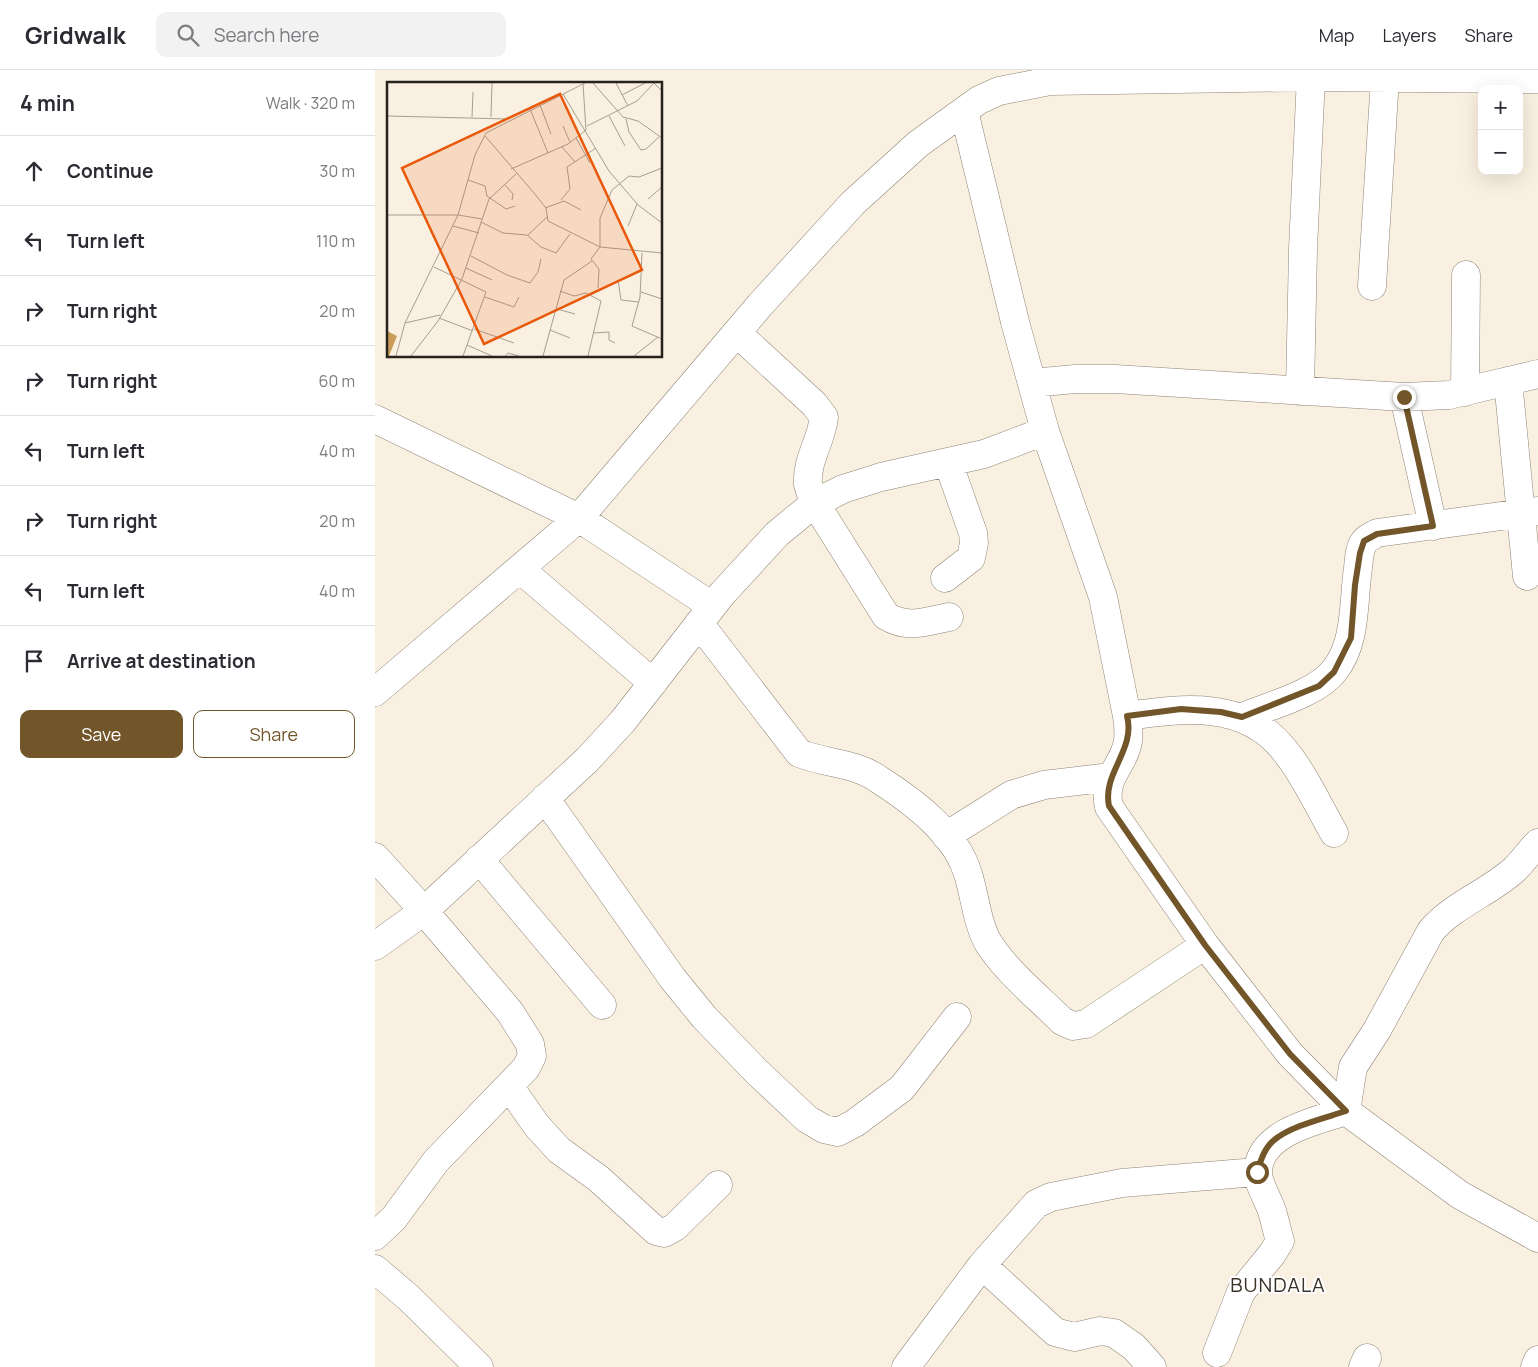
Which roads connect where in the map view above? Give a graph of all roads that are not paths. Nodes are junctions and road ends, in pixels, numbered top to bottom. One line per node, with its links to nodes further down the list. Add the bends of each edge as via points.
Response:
1 (1154, 75): 2 (street); 5 (street, via 1029,84 999,91)
2 (1311, 77): 3 (street); 12 (street)
3 (1385, 78): 4 (street); 7 (street)
4 (1538, 79)
5 (964, 111): 8 (street, via 918,144 853,203); 11 (street)
6 (1466, 276): 13 (street)
7 (1372, 286)
8 (737, 333): 18 (street, via 815,404 824,417 808,483); 20 (street)
9 (1538, 374): 10 (street)
10 (1508, 381): 13 (street); 19 (street)
11 (1032, 383): 12 (street, via 1115,379); 16 (street)
12 (1300, 391): 14 (street)
13 (1465, 392): 14 (street, via 1449,396)
14 (1404, 397): 21 (street)
15 (375, 419): 20 (street)
16 (1045, 431): 17 (street, via 983,454); 29 (street, via 1103,597)
17 (947, 462): 18 (street, via 881,477 843,489); 24 (street, via 974,544 971,558)
18 (815, 503): 25 (street, via 777,534); 26 (street, via 885,616 901,624)
19 (1529, 512): 21 (street); 23 (street)
20 (579, 518): 22 (street); 25 (street)
21 (1433, 526): 30 (street, via 1377,534 1364,541 1355,585 1351,638 1334,672 1319,686)
22 (520, 569): 27 (street); 28 (street)
23 (1527, 576)
24 (945, 578)
25 (706, 614): 27 (street); 34 (street, via 799,752 848,764 877,778 911,803)
26 (949, 617)
27 (653, 683): 32 (street, via 593,754)
28 (375, 692)
29 (1127, 716): 30 (street, via 1181,709); 31 (street, via 1128,742)
30 (1242, 717): 33 (street, via 1263,728 1285,750)
31 (1111, 777): 34 (street, via 1044,785 1011,796); 39 (street, via 1106,794 1109,806)
32 (545, 798): 37 (street); 42 (street, via 704,1017 755,1071 807,1119 824,1130 838,1132 847,1128 902,1088)
33 (1334, 832)
34 (946, 836): 39 (street, via 967,872 989,943 1062,1022 1073,1026 1086,1024)
35 (1538, 843): 44 (street, via 1514,870 1441,919 1431,931 1353,1067)
36 (375, 857): 38 (street)
37 (479, 859): 38 (street); 41 (street)
38 (424, 911): 40 (street); 43 (street, via 510,1012 531,1044 532,1056 526,1068)
39 (1205, 945): 44 (street, via 1290,1054)
40 (375, 946)
41 (602, 1005)
42 (957, 1017)
43 (509, 1086): 46 (street, via 537,1126 559,1150 599,1179 656,1230 664,1233 675,1227); 47 (street, via 436,1161 394,1218)
44 (1346, 1111): 45 (street, via 1299,1127 1274,1140 1263,1154); 48 (street, via 1460,1195)
45 (1257, 1172): 49 (street, via 1122,1183 1051,1198 1036,1204); 51 (street, via 1279,1241 1241,1292)
46 (718, 1184)
47 (375, 1236)
48 (1538, 1238)
49 (982, 1264): 53 (street); 55 (street, via 1055,1332 1074,1337 1099,1331 1114,1333 1135,1347)
50 (375, 1269): 54 (street)
51 (1217, 1353)
52 (1538, 1360): 56 (street)
53 (913, 1364)
54 (479, 1367)
55 (1152, 1367)
56 (1535, 1367)

